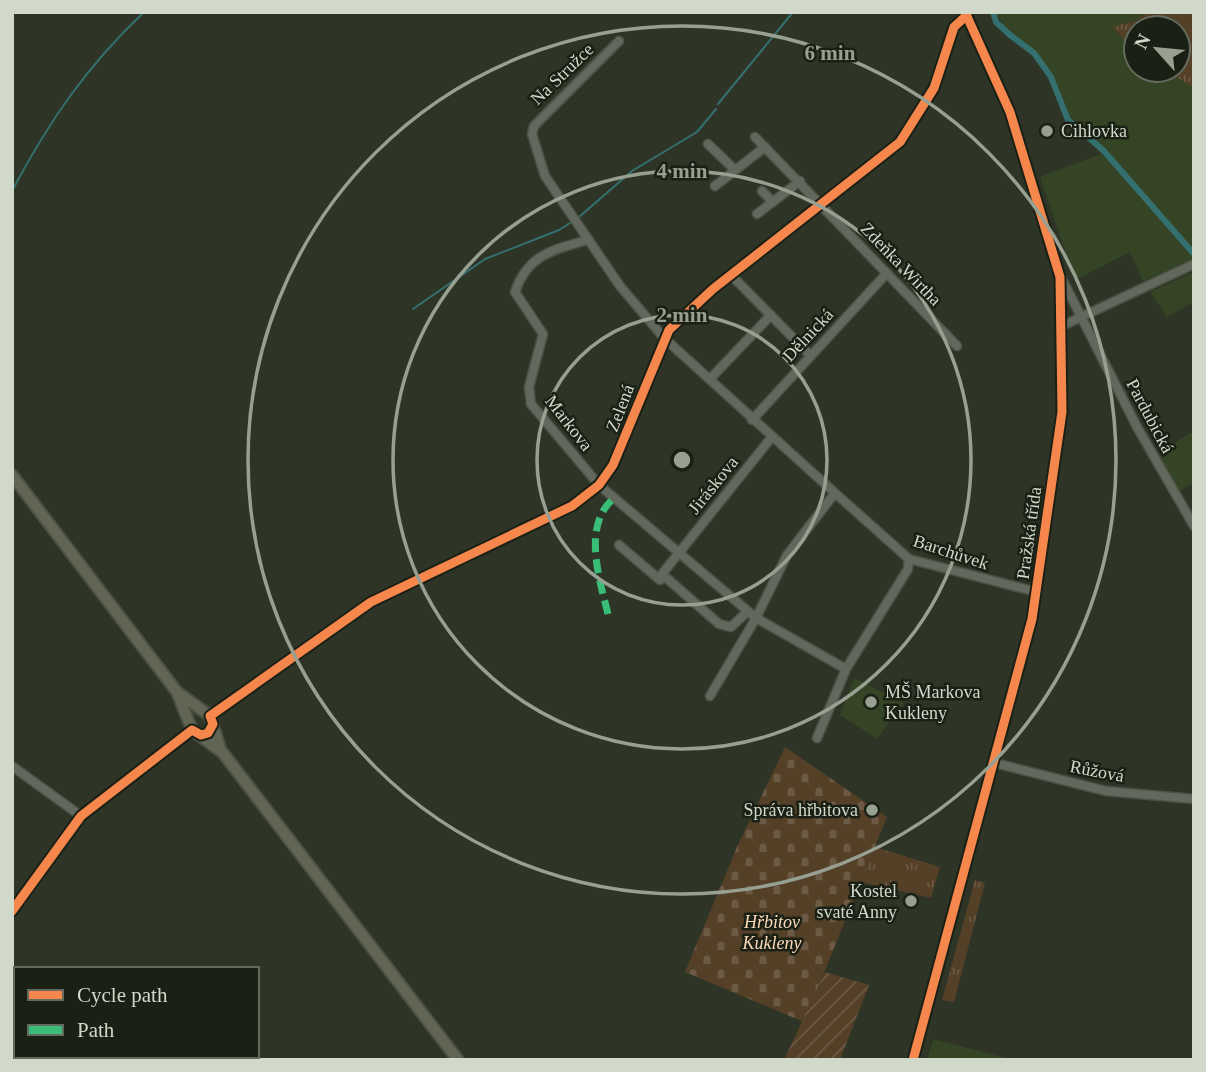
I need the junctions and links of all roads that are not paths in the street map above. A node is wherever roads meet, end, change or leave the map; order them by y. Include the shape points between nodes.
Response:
1 (966, 14) edge
2 (619, 41) dead end
3 (755, 137) dead end
4 (708, 144) dead end
5 (765, 147) junction
6 (735, 170) junction
7 (800, 181) junction
8 (715, 186) dead end
9 (762, 191) dead end
10 (773, 202) junction
11 (822, 205) junction
12 (757, 214) dead end
13 (587, 240) junction
14 (1194, 264) edge
15 (887, 273) junction
16 (732, 275) junction
17 (1060, 277) junction
18 (771, 315) junction
19 (1081, 318) junction
20 (1062, 326) junction
21 (664, 338) junction
22 (957, 346) dead end
23 (811, 356) junction
24 (710, 379) junction
25 (752, 419) junction
26 (771, 438) junction
27 (12, 475) edge
28 (599, 485) junction
29 (833, 491) junction
30 (1194, 526) edge
31 (620, 545) dead end
32 (678, 553) junction
33 (909, 559) junction
34 (664, 576) junction
35 (1037, 592) junction
36 (747, 612) junction
37 (756, 618) junction
38 (846, 669) junction
39 (177, 692) junction
40 (710, 696) dead end
41 (209, 717) junction
42 (194, 730) junction
43 (817, 738) dead end
44 (223, 753) junction
45 (995, 763) junction
46 (12, 766) edge
47 (1194, 799) edge
48 (81, 816) junction
49 (12, 911) edge
50 (458, 1060) edge
51 (913, 1060) edge

1 - 11 street, Zelená via 952,31 933,88 900,142
1 - 17 street, Pražská třída via 1010,112
2 - 13 street, Na Stružce via 548,109 532,134 545,176
3 - 5 street, Zdeňka Wirtha
4 - 6 street
5 - 6 street
5 - 7 street, Zdeňka Wirtha
6 - 8 street
7 - 10 street
7 - 11 street, Zdeňka Wirtha
9 - 10 street
10 - 12 street
11 - 15 street, Zdeňka Wirtha
11 - 16 street, Zelená
13 - 21 street
13 - 28 street, Markova via 545,252 521,275 515,292 543,334 529,387 531,404
14 - 19 street
15 - 22 street, Zdeňka Wirtha
15 - 23 street, Dělnická
16 - 18 street
16 - 21 street, Zelená
17 - 19 street, Pardubická
17 - 20 street, Pražská třída
18 - 23 street
18 - 24 street
19 - 20 street
19 - 30 street, Pardubická
20 - 35 street, Pražská třída via 1062,412
21 - 24 street
21 - 28 street, Zelená via 621,448
23 - 25 street, Dělnická
24 - 25 street
25 - 26 street
26 - 29 street
26 - 32 street, Jiráskova
27 - 39 main road
28 - 32 street, Markova
28 - 41 street, Zelená via 572,506 371,602
29 - 33 street, Barchůvek
29 - 37 street via 787,555
31 - 34 street via 660,580
32 - 34 street
32 - 36 street, Markova
33 - 35 street, Barchůvek
33 - 38 street via 908,569
34 - 36 street via 719,624 731,627
35 - 45 street, Pražská třída
36 - 37 street, Markova
37 - 38 street, Markova
37 - 40 street
38 - 43 street
39 - 41 main road
39 - 42 main road
41 - 42 main road via 211,730
41 - 42 main road via 194,714
41 - 44 main road
42 - 44 main road
42 - 48 street
44 - 50 main road
45 - 47 street, Růžová via 1106,791
45 - 51 street, Pražská třída
46 - 48 street
48 - 49 street

